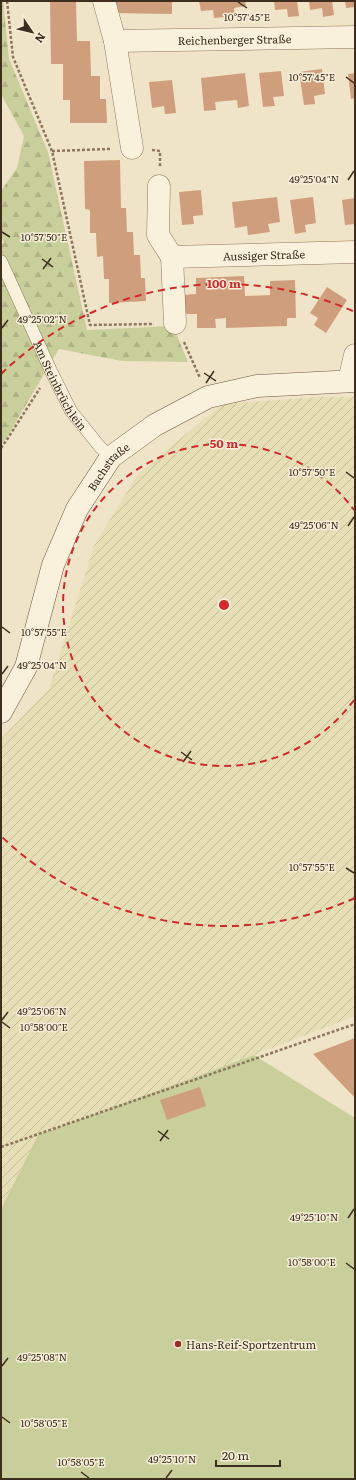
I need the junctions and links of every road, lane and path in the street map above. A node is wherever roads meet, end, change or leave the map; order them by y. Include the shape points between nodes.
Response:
1 (7, 1) edge
2 (104, 1) edge
3 (355, 37) edge
4 (114, 41) junction
5 (132, 148) dead end
6 (159, 186) dead end
7 (355, 252) edge
8 (172, 256) junction
9 (1, 261) edge
10 (176, 323) junction
11 (355, 355) edge
12 (51, 371) junction
13 (352, 381) edge
14 (208, 397) junction
15 (1, 448) edge
16 (111, 457) junction
17 (1, 712) edge
18 (355, 1024) edge
19 (1, 1148) edge

1 - 10 path via 13,57 52,151 90,325
2 - 4 street
3 - 4 street, Reichenberger Straße
4 - 5 street
6 - 8 street via 158,235
7 - 8 street, Aussiger Straße
8 - 10 street
9 - 12 lane, Am Steinbrüchlein
10 - 14 path
11 - 13 street
12 - 15 path
12 - 16 lane, Am Steinbrüchlein via 70,411
13 - 14 street, Bachstraße via 257,386
14 - 16 street, Bachstraße via 155,425
16 - 17 street, Bachstraße via 77,509 53,566 26,667
18 - 19 path

